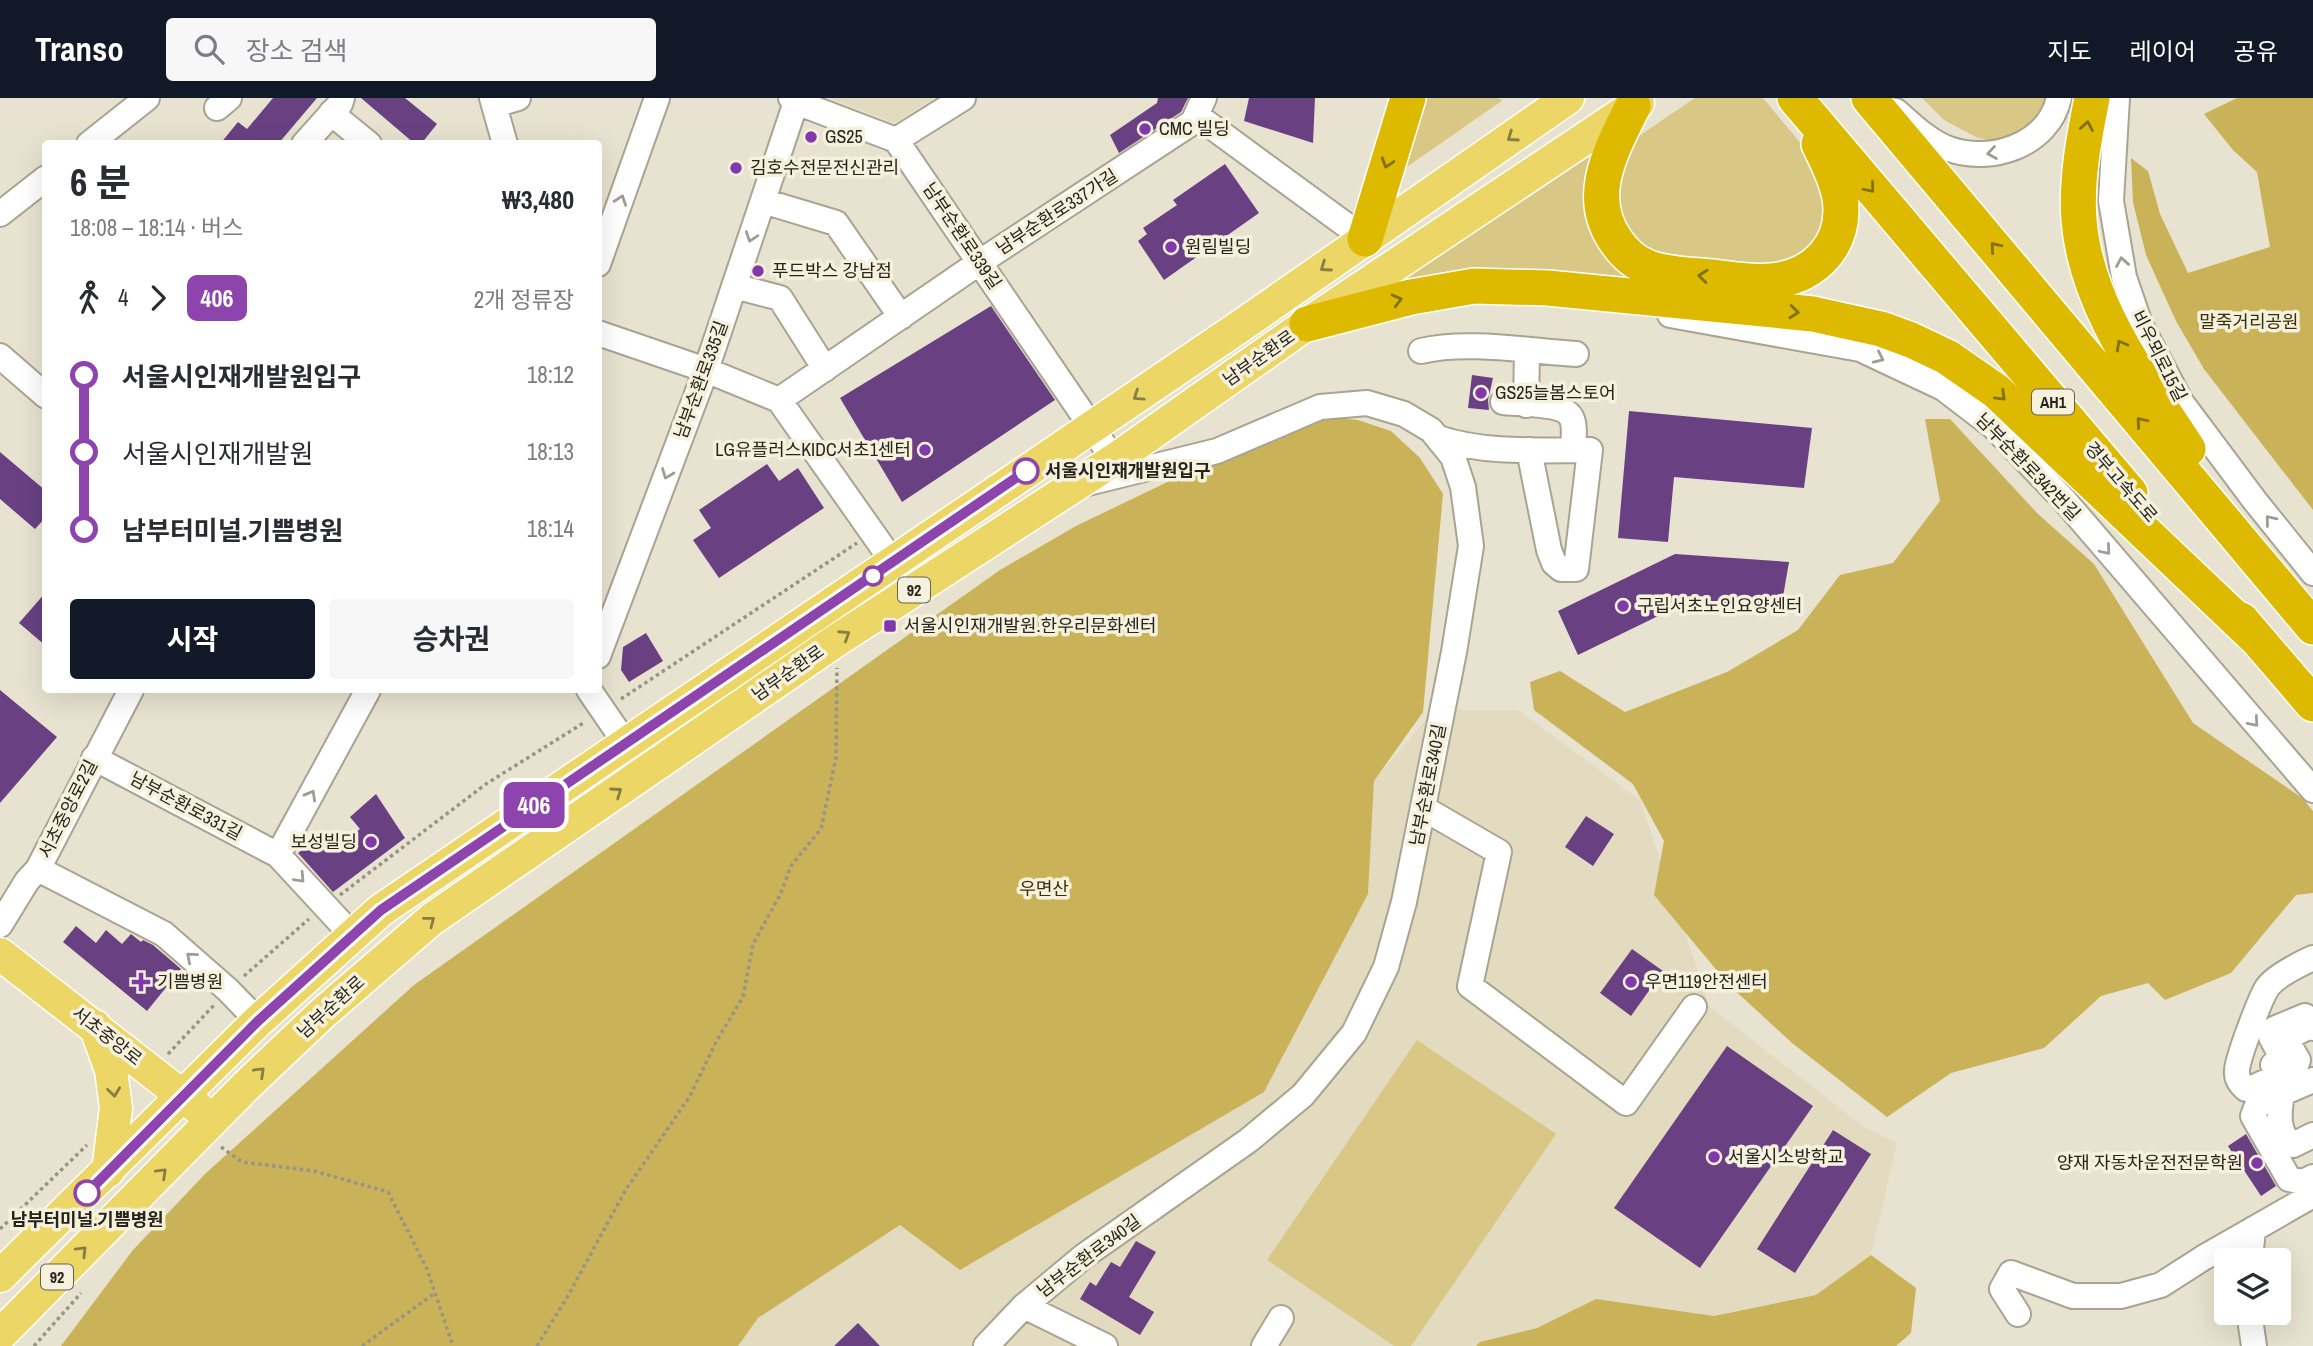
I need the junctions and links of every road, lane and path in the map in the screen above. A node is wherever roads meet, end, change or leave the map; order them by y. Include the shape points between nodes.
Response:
1 (147, 98) edge
2 (657, 98) edge
3 (963, 98) edge
4 (1408, 98) edge
5 (1568, 98) edge
6 (1869, 98) edge
7 (1879, 98) edge
8 (2059, 98) edge
9 (2092, 98) edge
10 (2118, 98) edge
11 (501, 100) edge
12 (794, 100) edge
13 (1639, 102) edge
14 (1799, 103) edge
15 (337, 106) edge
16 (1200, 106) edge
17 (94, 140) edge
18 (307, 140) edge
19 (366, 140) edge
20 (505, 140) edge
21 (896, 140) junction
22 (41, 189) edge
23 (763, 201) junction
24 (0, 214) edge
25 (1365, 239) junction
26 (602, 253) edge
27 (980, 262) junction
28 (734, 286) junction
29 (1474, 286) junction
30 (901, 317) junction
31 (1307, 324) junction
32 (602, 334) edge
33 (1421, 351) dead end
34 (1527, 351) junction
35 (1576, 354) dead end
36 (0, 356) edge
37 (825, 369) junction
38 (706, 370) junction
39 (42, 393) edge
40 (779, 400) junction
41 (1093, 426) junction
42 (1438, 438) junction
43 (1529, 450) junction
44 (1573, 450) junction
45 (1114, 460) junction
46 (1073, 487) junction
47 (893, 562) junction
48 (2313, 573) edge
49 (2304, 616) edge
50 (2256, 638) junction
51 (602, 645) edge
52 (837, 663) dead end
53 (129, 693) edge
54 (366, 693) edge
55 (591, 693) edge
56 (2313, 704) edge
57 (626, 744) junction
58 (94, 758) junction
59 (2313, 790) edge
60 (1423, 808) junction
61 (278, 855) junction
62 (38, 869) junction
63 (0, 925) edge
64 (352, 935) junction
65 (0, 954) edge
66 (2313, 958) edge
67 (1694, 1007) dead end
68 (2313, 1018) edge
69 (258, 1021) junction
70 (95, 1026) junction
71 (2313, 1028) edge
72 (2238, 1078) junction
73 (2298, 1086) edge
74 (183, 1094) junction
75 (2313, 1121) edge
76 (217, 1134) junction
77 (2313, 1135) edge
78 (2313, 1177) edge
79 (97, 1182) junction
80 (2313, 1195) edge
81 (113, 1220) junction
82 (2253, 1229) junction
83 (2251, 1248) edge
84 (0, 1276) edge
85 (81, 1293) dead end
86 (435, 1293) junction
87 (1024, 1306) junction
88 (2018, 1314) dead end
89 (1280, 1318) dead end
90 (2251, 1325) edge
91 (0, 1335) edge
92 (1100, 1345) edge
93 (33, 1346) edge
94 (362, 1346) edge
95 (453, 1346) edge
96 (537, 1346) edge
97 (986, 1346) edge
98 (1264, 1346) edge
99 (2253, 1346) edge

1 - 17 street
26 -> 2 street
3 - 21 street
4 -> 25 highway
5 -> 25 main road, 남부순환로 / 92
49 -> 6 highway
8 -> 7 street via 2052,118 2030,139 2003,151 1976,155 1941,146
49 -> 9 highway via 2189,451 2120,343 2098,294 2079,219 2079,181
48 -> 10 street, 비우뫼로15길 via 2181,402 2140,324 2124,277 2111,201
11 - 20 street
12 - 21 street
12 - 23 street, 남부순환로335길
14 -> 13 highway via 1837,185 1840,227 1828,254 1812,268 1761,281 1649,268 1617,243 1605,217 1601,189 1608,158
13 - 31 main road, 남부순환로 / 92
14 -> 50 highway, 경부고속도로 / AH1
15 - 18 street
15 - 19 street
16 - 25 street
16 - 27 street, 남부순환로337가길 via 1193,122
21 - 27 street, 남부순환로339길
22 - 24 street
23 -> 28 street, 남부순환로335길
23 - 30 street via 836,223
25 -> 41 main road, 남부순환로 / 92
27 - 30 street, 남부순환로337가길
27 - 41 street, 남부순환로339길
28 - 37 street via 780,298
28 - 38 street, 남부순환로335길
31 -> 29 highway
29 -> 50 highway via 1548,288 1813,314 1911,340 1955,362 1996,391
29 -> 59 street, 남부순환로342번길 via 1860,349 1943,388 1994,427 2064,500
30 - 37 street, 남부순환로337가길
31 - 45 main road, 남부순환로 / 92
32 - 38 street
33 - 34 street via 1461,346
34 - 35 street
34 - 44 street via 1514,404 1560,408 1569,414
36 - 39 street
37 - 40 street, 남부순환로337가길
38 - 40 street
38 -> 51 street, 남부순환로335길
40 - 47 street
41 - 45 street, 남부순환로339길
41 - 47 main road, 남부순환로 / 92
42 - 43 street
42 - 46 street, 남부순환로340길 via 1404,414 1367,403 1320,407 1217,452
42 - 60 street, 남부순환로340길 via 1452,457 1463,487 1471,546
43 - 44 street
43 - 44 street via 1549,550 1554,563 1569,570 1576,569 1590,450
45 - 46 main road, 남부순환로 / 92
76 -> 46 main road, 남부순환로 / 92 via 323,1013 432,919 834,642
47 - 57 main road, 남부순환로 / 92
50 - 56 highway, 경부고속도로 / AH1
52 - 96 path via 836,757 821,830 791,866 753,944 743,997 690,1096 625,1191
53 - 58 street, 서초중앙로2길
61 -> 54 street
55 - 57 street
57 - 64 main road, 남부순환로 / 92 via 409,890
58 - 61 street, 남부순환로331길
58 - 62 street, 서초중앙로2길
60 - 67 street via 1499,852 1470,986 1626,1103
60 - 87 street, 남부순환로340길 via 1386,967 1354,1033 1303,1095 1249,1140 1084,1256
61 -> 64 street, 남부순환로331길
62 - 63 street, 서초중앙로2길
69 -> 62 street via 164,934
64 - 69 main road, 남부순환로 / 92
65 - 70 main road, 서초중앙로
66 - 72 street via 2268,986 2240,1055
68 - 72 street via 2305,1016 2274,1029 2272,1037 2281,1056 2278,1063 2244,1080
69 - 74 main road, 남부순환로 / 92
70 - 74 main road, 서초중앙로
70 -> 79 main road via 111,1070 116,1108
71 - 72 street via 2291,1035 2288,1043 2298,1060 2295,1068 2250,1089
73 - 75 street via 2291,1112 2306,1124
73 - 77 street via 2280,1109 2281,1131 2294,1145
73 - 78 street via 2262,1102 2253,1116 2289,1179 2303,1182
74 - 76 main road, 서초중앙로
74 - 79 main road, 남부순환로 / 92
81 -> 76 main road, 남부순환로 / 92
76 - 86 path via 242,1162 314,1171 388,1192
79 - 81 main road
79 - 84 main road, 남부순환로 / 92
80 - 82 street
91 -> 81 main road, 남부순환로 / 92
82 - 83 street
82 - 88 street via 2161,1285 2121,1296 2073,1296 2011,1273 2002,1289
85 - 93 path
86 - 94 path
86 - 95 path
87 - 92 street
87 - 97 street, 남부순환로340길
89 - 98 street
90 - 99 street

